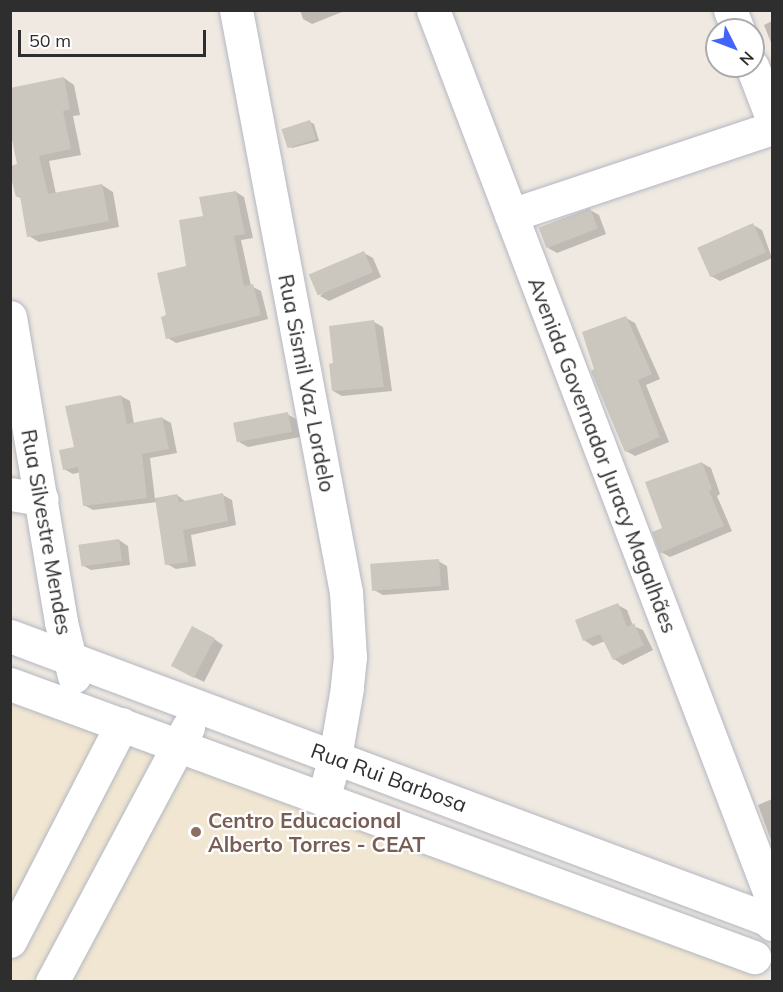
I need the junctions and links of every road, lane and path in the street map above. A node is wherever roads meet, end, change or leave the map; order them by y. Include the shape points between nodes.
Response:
1 (236, 10) edge
2 (433, 10) edge
3 (757, 78) edge
4 (772, 118) edge
5 (772, 128) edge
6 (511, 215) junction
7 (10, 317) edge
8 (26, 496) edge
9 (10, 636) edge
10 (69, 658) junction
11 (10, 684) edge
12 (197, 706) junction
13 (84, 711) junction
14 (122, 724) junction
15 (179, 746) junction
16 (335, 757) junction
17 (323, 799) junction
18 (771, 914) edge
19 (10, 941) edge
20 (759, 969) edge
21 (52, 981) edge

1 - 16 street, Rua Sismil Vaz Lordelo via 346,592 350,657
2 - 6 street, Avenida Governador Juracy Magalhães
3 - 4 street
5 - 6 street
6 - 18 street, Avenida Governador Juracy Magalhães
7 - 8 street, Rua Silvestre Mendes
8 - 10 street, Rua Silvestre Mendes
9 - 10 street, Rua Rui Barbosa
10 - 12 street, Rua Rui Barbosa
10 - 13 street, Rua Silvestre Mendes
11 - 13 street, Rua Rui Barbosa
12 - 15 street
12 - 16 street, Rua Rui Barbosa
13 - 14 street, Rua Rui Barbosa
14 - 15 street, Rua Rui Barbosa
14 - 19 street
15 - 17 street, Rua Rui Barbosa
15 - 21 street
16 - 17 street, Rua Sismil Vaz Lordelo
16 - 18 street, Rua Rui Barbosa
17 - 20 street, Rua Rui Barbosa
18 - 20 street

